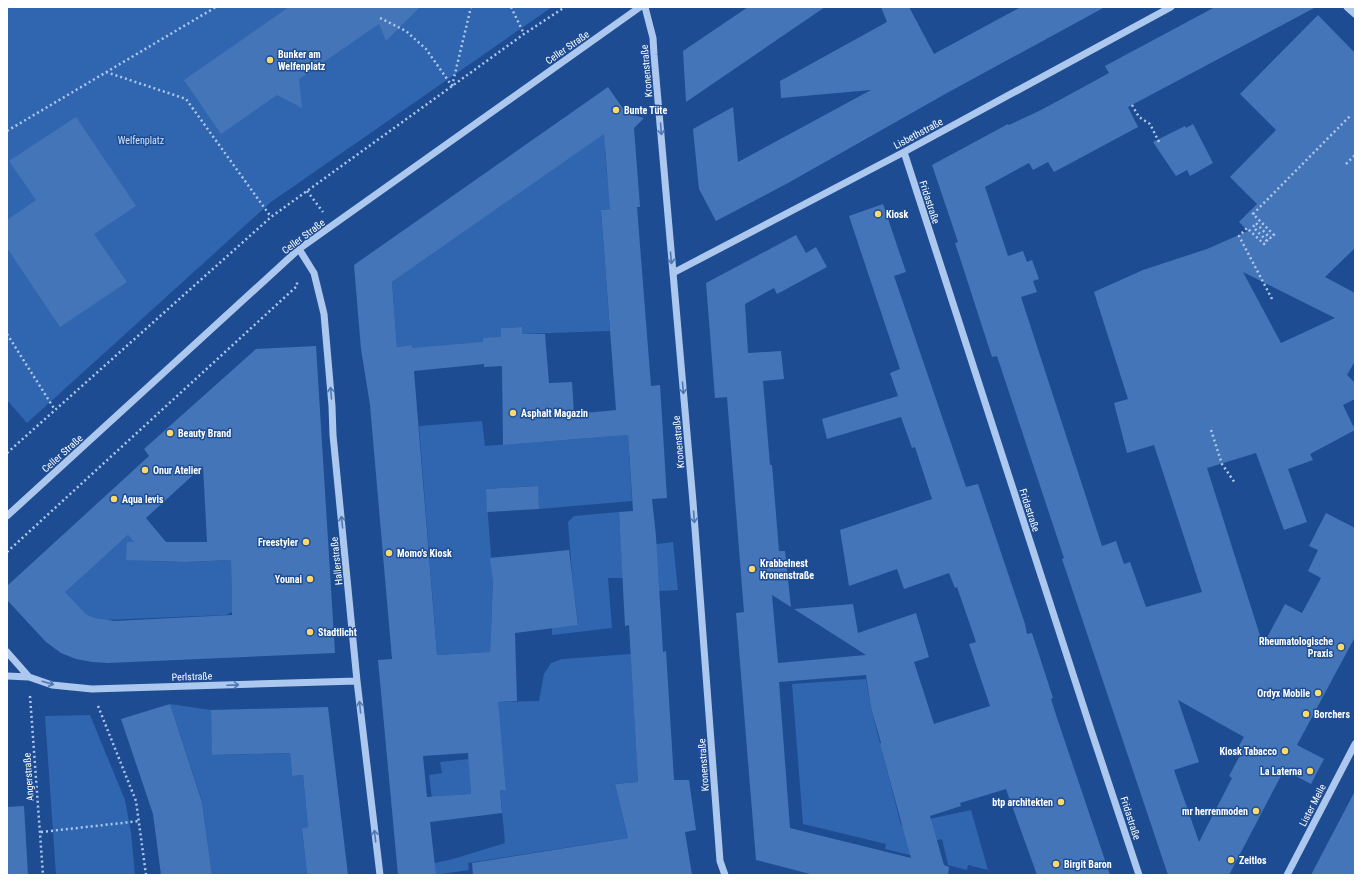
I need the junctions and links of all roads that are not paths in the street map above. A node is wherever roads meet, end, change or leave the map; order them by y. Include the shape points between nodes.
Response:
1 (640, 7) edge
2 (645, 7) edge
3 (1171, 7) edge
4 (1347, 7) edge
5 (1355, 14) edge
6 (904, 152) junction
7 (299, 250) junction
8 (673, 273) junction
9 (7, 516) edge
10 (7, 652) edge
11 (7, 676) edge
12 (29, 677) junction
13 (357, 681) junction
14 (1355, 744) edge
15 (380, 875) edge
16 (725, 875) edge
17 (1139, 875) edge
18 (1287, 875) edge

1 - 7 street, Celler Straße
2 -> 8 street, Kronenstraße via 653,44
3 - 6 street, Lisbethstraße
4 - 5 street
6 - 8 street, Lisbethstraße
6 - 17 street, Fridastraße
7 - 9 street, Celler Straße
13 -> 7 street, Hallerstraße via 324,314 314,273
8 -> 16 street, Kronenstraße via 720,861
10 - 12 street, Perlstraße
11 - 12 street, Perlstraße
12 -> 13 street, Perlstraße via 52,685 92,689
15 -> 13 street, Hallerstraße
14 - 18 street, Lister Meile

